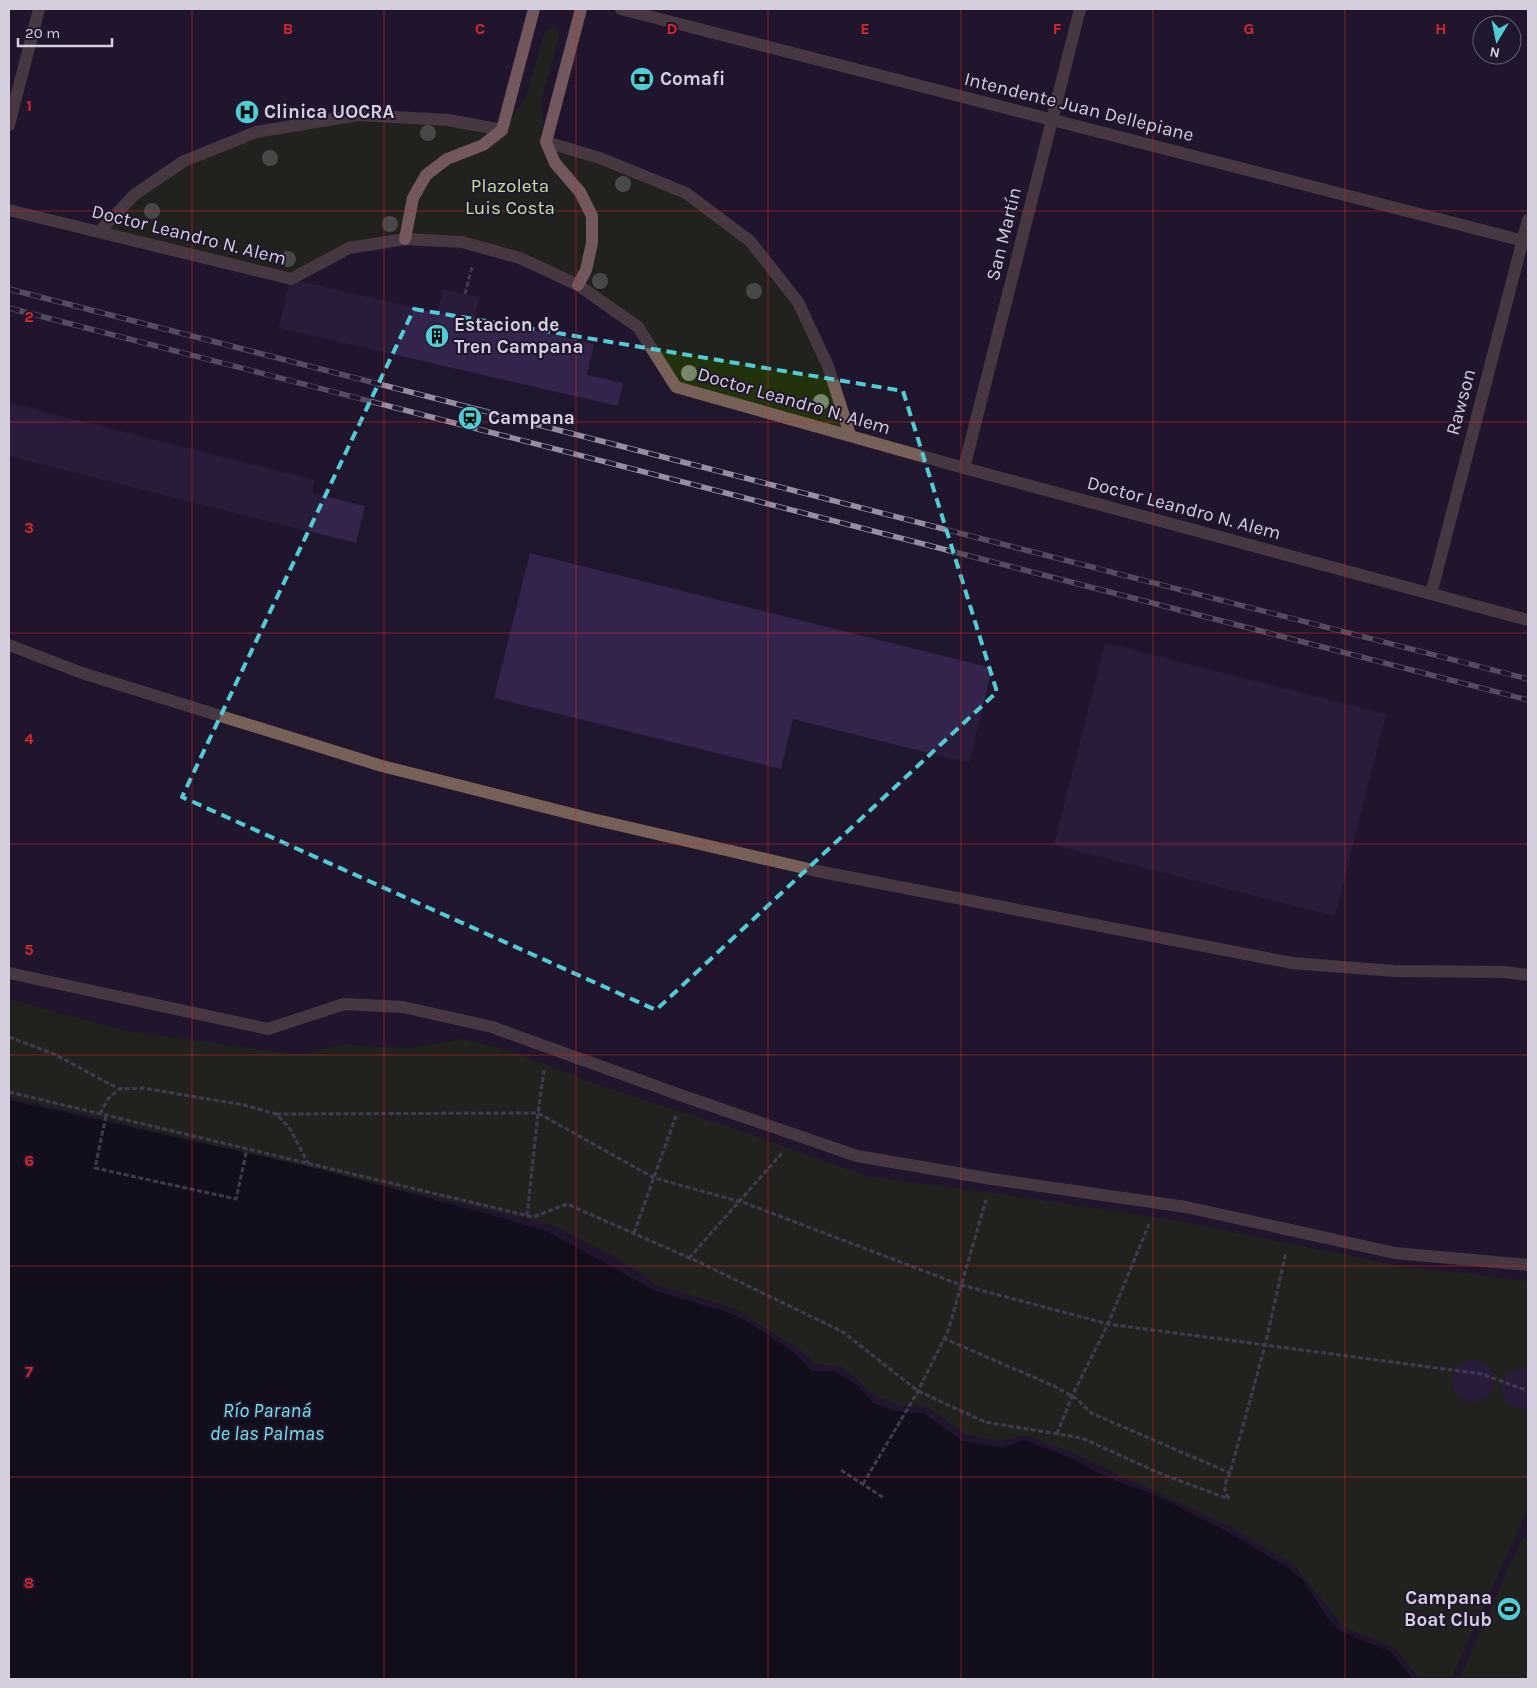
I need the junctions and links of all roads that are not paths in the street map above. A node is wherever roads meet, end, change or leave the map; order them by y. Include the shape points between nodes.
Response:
1 (39, 9) edge
2 (534, 9) edge
3 (581, 9) edge
4 (620, 9) edge
5 (1080, 9) edge
6 (1052, 120) junction
7 (9, 125) edge
8 (502, 130) junction
9 (546, 142) junction
10 (9, 210) edge
11 (1528, 220) edge
12 (98, 232) junction
13 (405, 239) junction
14 (1526, 242) edge
15 (578, 285) junction
16 (850, 435) junction
17 (964, 468) junction
18 (1431, 594) junction
19 (1528, 620) edge
20 (9, 645) edge
21 (9, 974) edge
22 (1528, 975) edge
23 (1528, 1265) edge

1 - 7 street
2 - 8 main road
3 - 9 main road
4 - 6 street, Intendente Juan Dellepiane
5 - 6 street, San Martín
6 - 14 street, Intendente Juan Dellepiane
6 - 17 street, San Martín
8 - 12 street via 448,120 358,115 256,132 184,161 134,195
8 - 13 main road via 484,145 447,160 426,175 413,198
9 - 15 main road via 555,163 580,192 592,216 592,243 586,270
9 - 16 street via 600,158 686,192 750,241 798,302 828,366
10 - 12 street, Doctor Leandro N. Alem
11 - 14 street, Rawson
12 - 13 street, Doctor Leandro N. Alem via 291,279 349,248
13 - 15 street, Doctor Leandro N. Alem via 462,242 520,258
14 - 18 street, Rawson
15 - 16 street, Doctor Leandro N. Alem via 638,326 676,387
16 - 17 street, Doctor Leandro N. Alem
17 - 18 street, Doctor Leandro N. Alem
18 - 19 street, Doctor Leandro N. Alem
20 - 22 street via 82,672 382,766 817,871 1292,963 1394,971
21 - 23 street via 268,1029 344,1004 403,1007 492,1027 857,1156 1186,1207 1395,1253

